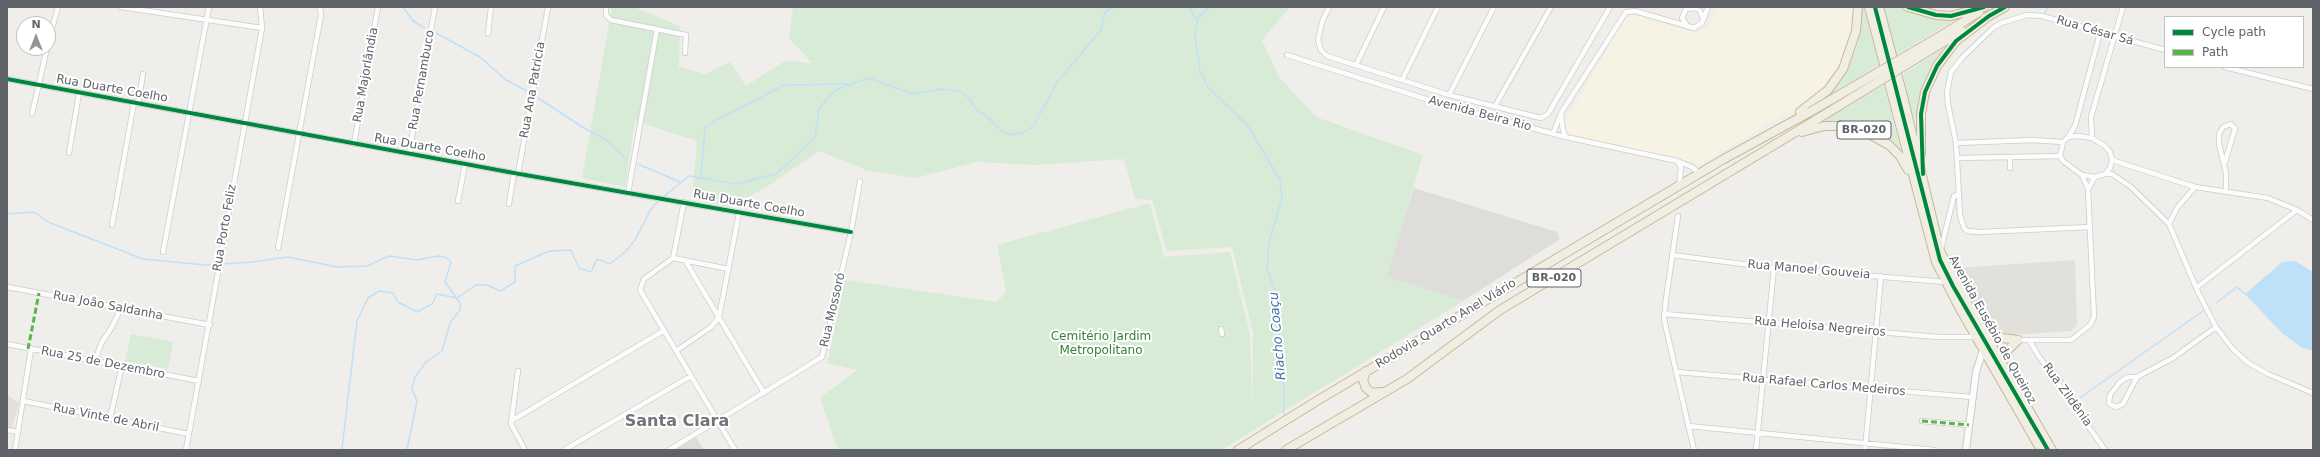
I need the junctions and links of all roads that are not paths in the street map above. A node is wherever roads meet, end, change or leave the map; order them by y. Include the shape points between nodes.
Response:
1 (121, 7) edge
2 (160, 7) edge
3 (209, 7) edge
4 (260, 7) edge
5 (320, 7) edge
6 (378, 7) edge
7 (435, 7) edge
8 (491, 7) edge
9 (548, 7) edge
10 (606, 7) edge
11 (1329, 7) edge
12 (1384, 7) edge
13 (1438, 7) edge
14 (1494, 7) edge
15 (1552, 7) edge
16 (1610, 7) edge
17 (1689, 7) edge
18 (1708, 7) edge
19 (1858, 7) edge
20 (1870, 7) edge
21 (1879, 7) edge
22 (1908, 7) edge
23 (1985, 7) edge
24 (2005, 7) edge
25 (2123, 7) edge
26 (1701, 8) edge
27 (159, 13) junction
28 (1989, 16) junction
29 (1682, 18) junction
30 (1703, 19) junction
31 (207, 20) junction
32 (1670, 21) junction
33 (1688, 27) junction
34 (262, 28) junction
35 (657, 29) junction
36 (2100, 33) junction
37 (488, 34) dead end
38 (2114, 36) junction
39 (1943, 38) junction
40 (2164, 50) edge
41 (685, 53) dead end
42 (1287, 55) dead end
43 (46, 56) edge
44 (1356, 65) junction
45 (2229, 68) edge
46 (143, 74) dead end
47 (7, 79) edge
48 (1402, 80) junction
49 (40, 86) junction
50 (2313, 89) edge
51 (79, 93) junction
52 (1449, 95) junction
53 (136, 104) junction
54 (1495, 106) junction
55 (188, 113) junction
56 (1561, 113) junction
57 (32, 114) dead end
58 (244, 123) junction
59 (300, 134) junction
60 (1553, 134) junction
61 (1566, 137) junction
62 (2068, 137) junction
63 (1786, 138) junction
64 (2092, 138) junction
65 (1760, 139) junction
66 (2063, 142) junction
67 (1956, 143) junction
68 (354, 144) junction
69 (69, 153) dead end
70 (409, 154) junction
71 (2060, 156) junction
72 (2010, 157) junction
73 (1957, 158) junction
74 (2112, 160) junction
75 (1677, 161) junction
76 (2224, 162) junction
77 (465, 164) junction
78 (2010, 168) dead end
79 (516, 174) junction
80 (1700, 174) junction
81 (2105, 174) junction
82 (2082, 175) junction
83 (2095, 177) junction
84 (860, 181) dead end
85 (1679, 187) junction
86 (1925, 187) junction
87 (2195, 187) junction
88 (1915, 188) junction
89 (2088, 189) junction
90 (2226, 192) junction
91 (628, 193) junction
92 (1959, 194) junction
93 (458, 201) dead end
94 (684, 202) junction
95 (509, 204) dead end
96 (2297, 210) junction
97 (739, 213) junction
98 (1678, 216) dead end
99 (2313, 220) edge
100 (2169, 224) junction
101 (112, 225) dead end
102 (2090, 226) junction
103 (850, 232) junction
104 (1577, 246) junction
105 (278, 248) dead end
106 (1940, 251) junction
107 (163, 252) dead end
108 (1672, 255) junction
109 (672, 258) junction
110 (1587, 258) junction
111 (686, 262) junction
112 (1774, 268) junction
113 (729, 269) junction
114 (1881, 276) junction
115 (1945, 282) junction
116 (7, 287) edge
117 (2196, 288) junction
118 (120, 308) junction
119 (1664, 314) junction
120 (719, 317) junction
121 (1769, 323) junction
122 (210, 325) junction
123 (2216, 327) junction
124 (663, 331) junction
125 (1876, 332) junction
126 (1987, 336) junction
127 (1976, 337) junction
128 (2018, 340) junction
129 (2029, 340) junction
130 (7, 344) edge
131 (31, 349) junction
132 (1983, 350) junction
133 (676, 351) junction
134 (95, 360) junction
135 (2001, 362) junction
136 (122, 366) junction
137 (518, 371) dead end
138 (1366, 371) junction
139 (1677, 372) junction
140 (691, 376) junction
141 (2137, 377) junction
142 (1763, 380) junction
143 (199, 381) junction
144 (1870, 388) junction
145 (1383, 392) junction
146 (764, 393) junction
147 (2313, 393) edge
148 (1971, 397) junction
149 (23, 401) junction
150 (110, 418) junction
151 (1922, 420) dead end
152 (511, 421) junction
153 (718, 421) junction
154 (1969, 424) junction
155 (1688, 426) junction
156 (7, 430) edge
157 (18, 432) junction
158 (1758, 433) junction
159 (189, 434) junction
160 (1865, 444) junction
161 (1239, 449) edge
162 (15, 450) edge
163 (186, 450) edge
164 (524, 450) edge
165 (564, 450) edge
166 (669, 450) edge
167 (735, 450) edge
168 (1249, 450) edge
169 (1286, 450) edge
170 (1694, 450) edge
171 (1756, 450) edge
172 (1865, 450) edge
173 (1934, 450) edge
174 (1966, 450) edge
175 (2042, 450) edge
176 (2052, 450) edge
177 (2105, 450) edge

1 - 27 street
2 - 27 street
3 - 31 street
4 - 34 street, Rua Porto Feliz
5 - 59 street via 321,15
6 - 68 street, Rua Majorlândia
7 - 70 street, Rua Pernambuco
8 - 37 street
9 - 79 street, Rua Ana Patricia
10 - 35 street via 606,15 611,20
11 - 44 street via 1318,40 1321,50 1327,56
12 - 44 street
13 - 48 street
14 - 52 street
15 - 54 street
16 - 54 street via 1544,118
17 - 26 street
17 - 29 street
18 - 30 street
19 - 65 highway via 1856,31 1848,58 1832,84 1814,103
20 - 88 highway, Avenida Eusébio de Queiroz
21 - 86 highway, Avenida Eusébio de Queiroz
22 - 23 highway via 1936,15 1951,16
23 - 39 highway, BR-020
24 - 28 highway
25 - 38 street
26 - 30 street
27 - 31 street
28 - 39 highway, BR-020
28 - 86 highway via 1947,51 1925,92 1920,125
29 - 32 street
29 - 33 street
30 - 33 street via 1697,27
31 - 34 street
31 - 55 street
32 - 33 street
32 - 56 street via 1635,11 1626,12
34 - 58 street, Rua Porto Feliz
35 - 41 street via 686,35
35 - 91 street
36 - 38 street, Rua César Sá
36 - 62 street via 2075,126
36 - 67 street, Rua César Sá via 2042,16 2018,17 2001,23 1987,33 1951,72 1947,92
38 - 40 street, Rua César Sá
38 - 64 street via 2091,117
39 - 63 highway, BR-020, bridge
39 - 65 highway, BR-020, bridge
42 - 60 street, Avenida Beira Rio via 1448,106
43 - 49 street
44 - 48 street
45 - 50 street
46 - 53 street
47 - 49 street, Rua Duarte Coelho
48 - 52 street
49 - 51 street, Rua Duarte Coelho
49 - 57 street
51 - 53 street, Rua Duarte Coelho
51 - 69 street
52 - 54 street
53 - 55 street, Rua Duarte Coelho
53 - 101 street
55 - 58 street, Rua Duarte Coelho
55 - 107 street
56 - 60 street
56 - 61 street via 1562,130
58 - 59 street, Rua Duarte Coelho
58 - 122 street, Rua Porto Feliz
59 - 68 street, Rua Duarte Coelho
59 - 105 street
60 - 61 street, Avenida Beira Rio
61 - 75 street, Avenida Beira Rio
62 - 64 street
62 - 66 street
63 - 88 highway, BR-020 via 1830,125 1847,126 1868,132 1894,150 1905,163
63 - 110 highway, Rodovia Quarto Anel Viário / BR-020
64 - 74 street via 2105,146
65 - 80 highway, Rodovia Quarto Anel Viário / BR-020
66 - 67 street via 2032,140
66 - 71 street
67 - 73 street, Rua César Sá
68 - 70 street, Rua Duarte Coelho
70 - 77 street, Rua Duarte Coelho
71 - 72 street
71 - 82 street via 2068,166
72 - 73 street
72 - 78 street
73 - 92 street, Rua César Sá
74 - 81 street
74 - 87 street
75 - 80 street, Avenida Beira Rio via 1692,167
75 - 85 street via 1681,167
76 - 76 street via 2235,129 2232,124 2223,127 2219,134
76 - 90 street
77 - 79 street, Rua Duarte Coelho
77 - 93 street
79 - 91 street, Rua Duarte Coelho
79 - 95 street, Rua Ana Patricia
80 - 85 highway, Rodovia Quarto Anel Viário / BR-020
81 - 83 street
81 - 100 street via 2112,174 2131,188
82 - 83 street
82 - 89 street
83 - 89 street
84 - 103 street, Rua Mossoró
85 - 104 highway, Rodovia Quarto Anel Viário / BR-020
86 - 106 highway, Avenida Eusébio de Queiroz
87 - 90 street
87 - 100 street via 2177,208
88 - 115 highway, Avenida Eusébio de Queiroz via 1931,249
89 - 102 street
90 - 96 street via 2268,198
91 - 94 street, Rua Duarte Coelho
92 - 102 street, Rua César Sá via 1961,225 1967,231
92 - 106 street via 1954,196
94 - 97 street, Rua Duarte Coelho
94 - 109 street
96 - 99 street
96 - 117 street
97 - 103 street, Rua Duarte Coelho
97 - 113 street
98 - 108 street
100 - 117 street
102 - 129 street via 2094,303 2094,317 2090,325 2071,340
103 - 146 street, Rua Mossoró via 822,357
104 - 110 highway
104 - 138 highway, Rodovia Quarto Anel Viário / BR-020
106 - 126 highway, Avenida Eusébio de Queiroz
108 - 112 street, Rua Manoel Gouveia
108 - 119 street
109 - 111 street
109 - 124 street via 644,279 640,290
110 - 145 highway, Rodovia Quarto Anel Viário / BR-020 via 1500,310 1413,375
111 - 113 street
111 - 120 street
112 - 114 street, Rua Manoel Gouveia
112 - 121 street
113 - 120 street
114 - 115 street, Rua Manoel Gouveia
114 - 125 street
115 - 127 highway, Avenida Eusébio de Queiroz
116 - 118 street, Rua João Saldanha
117 - 123 street
118 - 122 street, Rua João Saldanha
118 - 134 street
119 - 121 street, Rua Heloisa Negreiros
119 - 139 street
120 - 133 street via 711,327
120 - 146 street
121 - 125 street, Rua Heloisa Negreiros
121 - 142 street
122 - 143 street, Rua Porto Feliz
123 - 141 street via 2173,358
123 - 147 street via 2247,362
124 - 133 street
124 - 152 street
125 - 127 street, Rua Heloisa Negreiros
125 - 144 street
126 - 128 highway
126 - 135 highway, Avenida Eusébio de Queiroz
127 - 132 highway, Avenida Eusébio de Queiroz
128 - 129 street
128 - 135 highway
129 - 177 street, Rua Zildênia
130 - 131 street, Rua 25 de Dezembro
131 - 134 street, Rua 25 de Dezembro
131 - 149 street
132 - 148 street
132 - 175 highway, Avenida Eusébio de Queiroz
133 - 140 street
134 - 136 street, Rua 25 de Dezembro
135 - 176 highway, Avenida Eusébio de Queiroz
136 - 143 street, Rua 25 de Dezembro
136 - 150 street
137 - 152 street
138 - 145 highway via 1363,380 1366,388 1372,393
138 - 161 highway, Rodovia Quarto Anel Viário / BR-020
139 - 142 street, Rua Rafael Carlos Medeiros
139 - 155 street
140 - 153 street
140 - 165 street
141 - 141 street via 2123,379 2110,395 2109,403 2117,407 2123,404
142 - 144 street, Rua Rafael Carlos Medeiros
142 - 158 street
143 - 159 street, Rua Porto Feliz
144 - 148 street, Rua Rafael Carlos Medeiros
144 - 160 street
145 - 169 highway, Rodovia Quarto Anel Viário / BR-020
146 - 153 street, Rua Mossoró
148 - 154 street
149 - 150 street, Rua Vinte de Abril
149 - 157 street
150 - 159 street, Rua Vinte de Abril
151 - 154 street
152 - 164 street
153 - 166 street, Rua Mossoró
153 - 167 street
154 - 174 street
155 - 158 street
155 - 170 street
156 - 157 street
157 - 162 street
158 - 160 street
158 - 171 street
159 - 163 street, Rua Porto Feliz
160 - 172 street
160 - 173 street
161 - 168 highway

